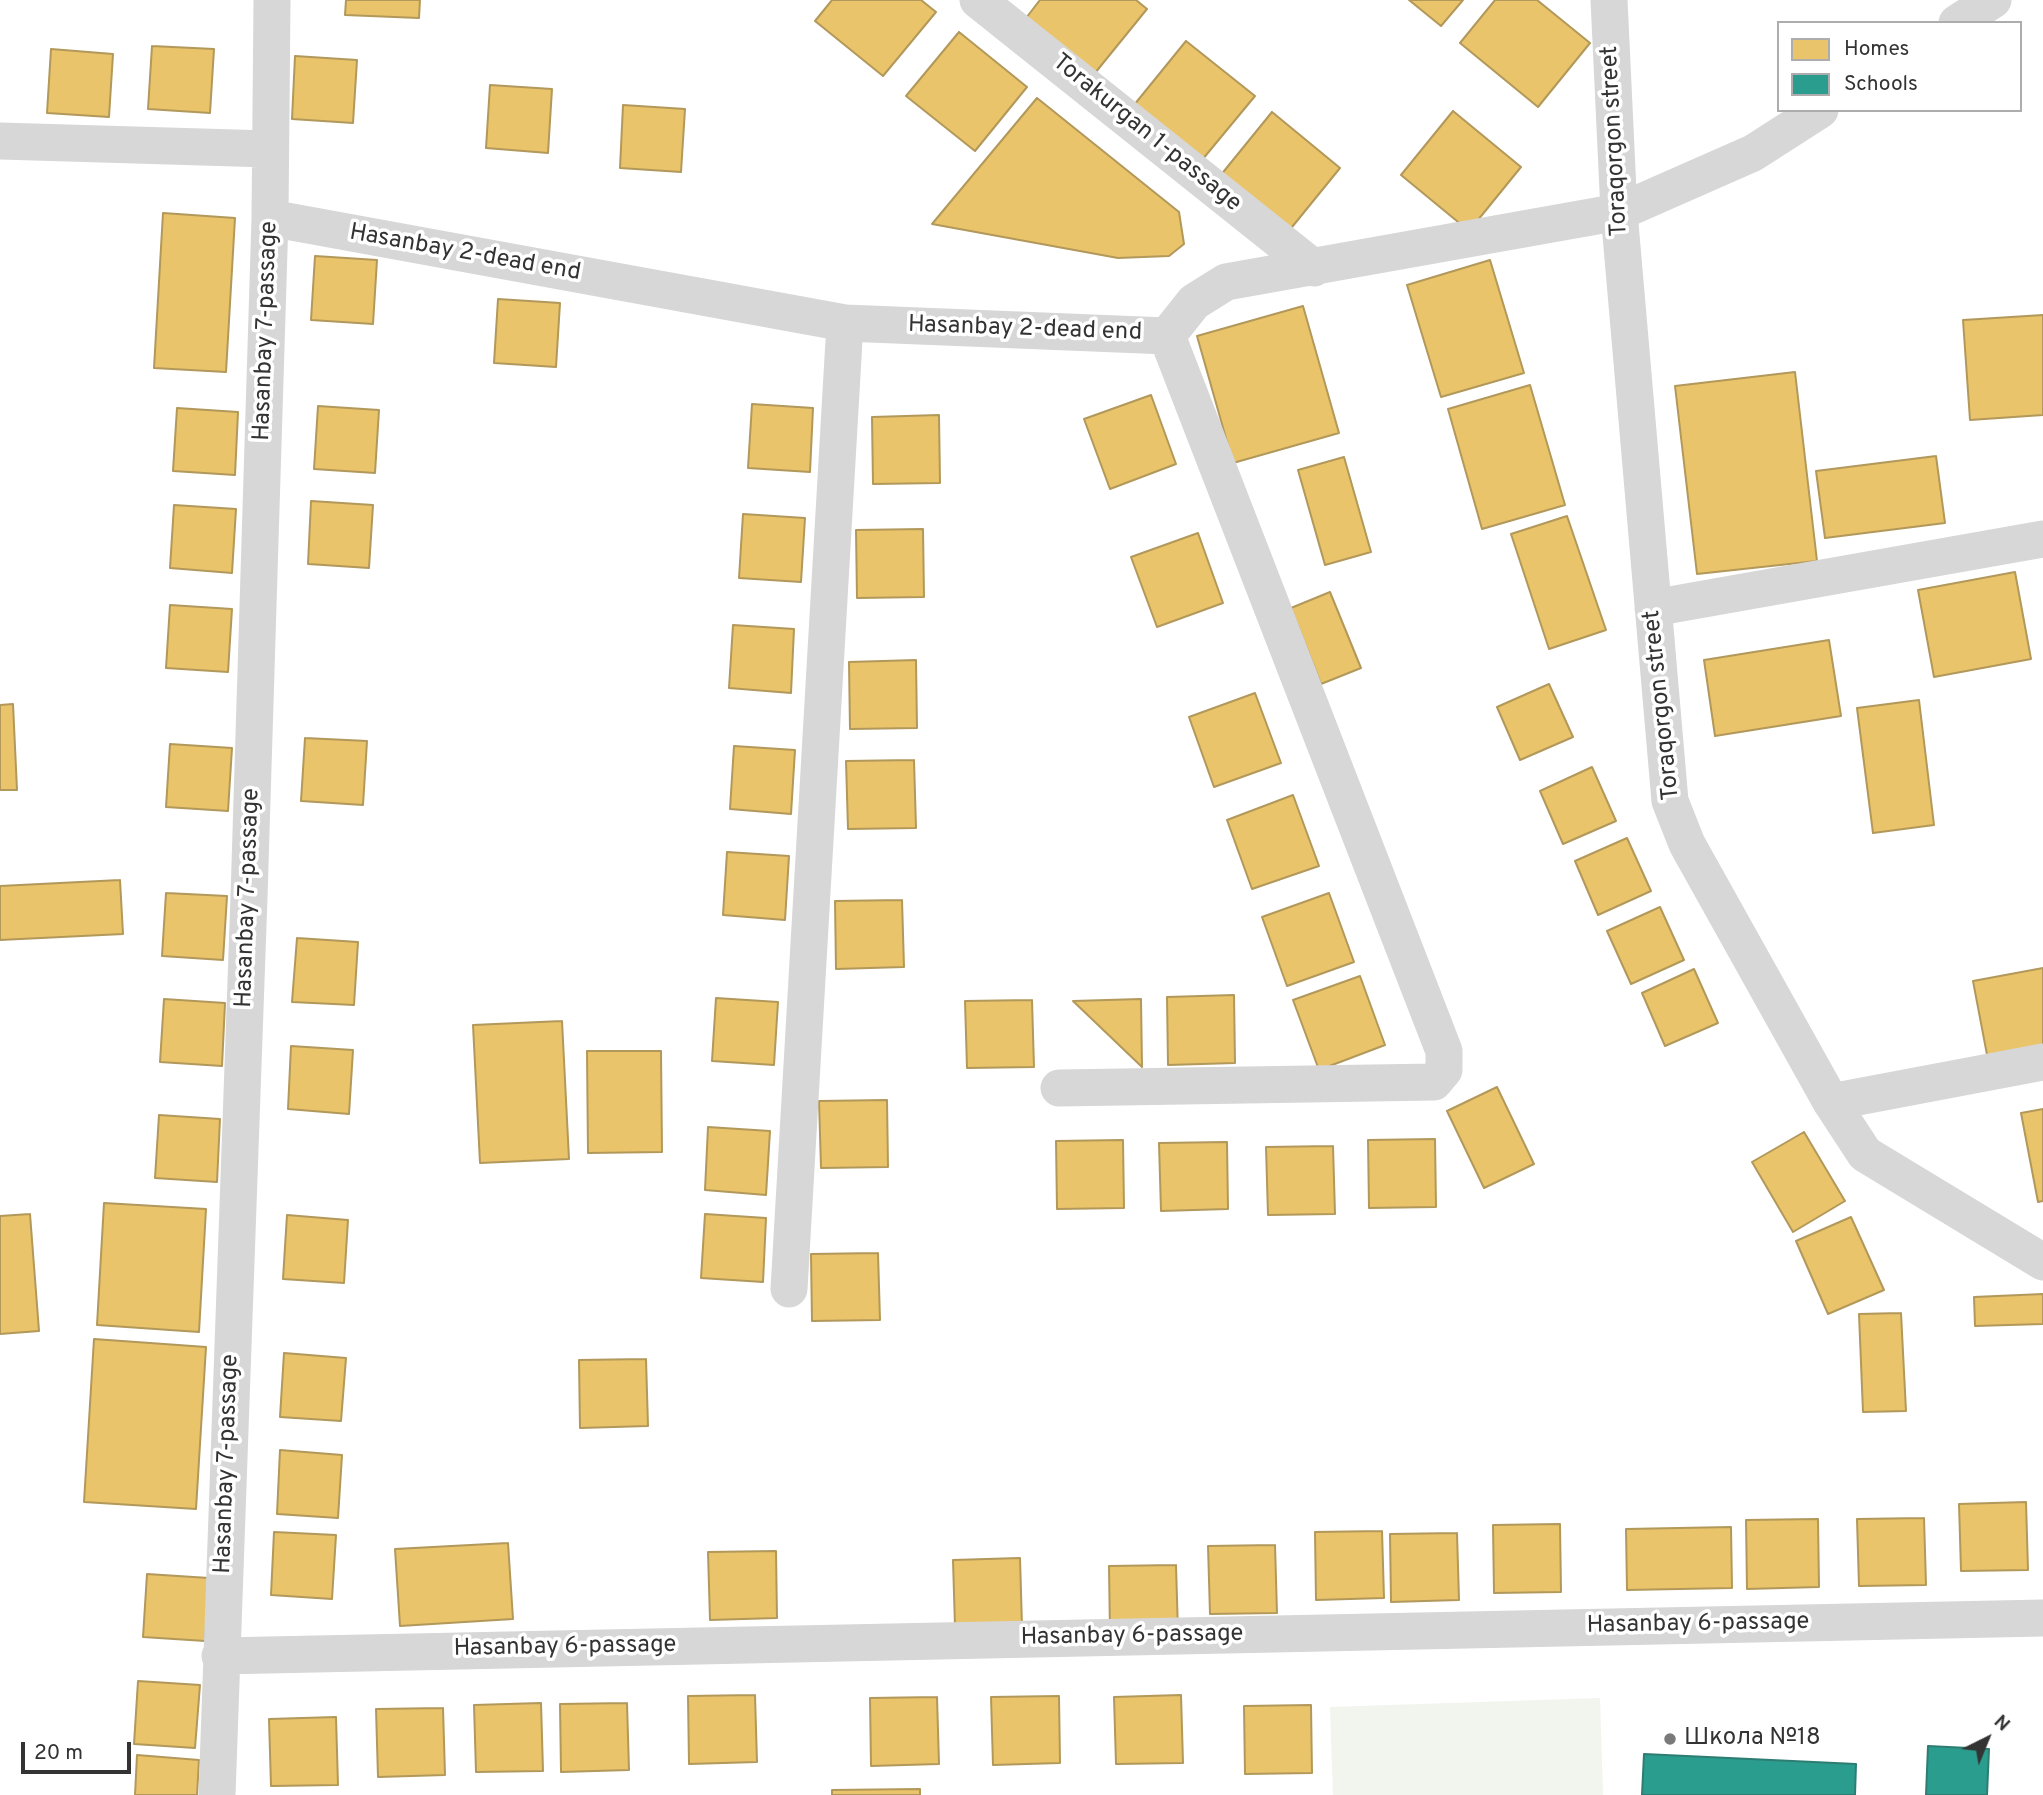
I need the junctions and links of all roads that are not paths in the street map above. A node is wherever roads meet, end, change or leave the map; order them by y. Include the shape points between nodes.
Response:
1 (272, 0) edge
2 (978, 0) edge
3 (1609, 0) edge
4 (1993, 0) edge
5 (1960, 21) edge
6 (1817, 112) edge
7 (0, 141) edge
8 (269, 149) junction
9 (1619, 212) junction
10 (270, 218) junction
11 (1314, 268) junction
12 (845, 323) junction
13 (1167, 336) junction
14 (2043, 539) edge
15 (1653, 608) junction
16 (2043, 1062) edge
17 (1059, 1088) dead end
18 (1831, 1102) junction
19 (2043, 1262) edge
20 (789, 1289) dead end
21 (2043, 1618) edge
22 (220, 1656) junction
23 (217, 1795) edge

1 - 8 street, Hasanbay 7-passage
2 - 11 street, Torakurgan 1-passage
3 - 9 street, Toraqorgon street
4 - 5 street
6 - 9 street, Hasanbay 2-dead end via 1753,153
7 - 8 street
8 - 10 street, Hasanbay 7-passage
9 - 11 street, Hasanbay 2-dead end
9 - 15 street, Toraqorgon street
10 - 12 street, Hasanbay 2-dead end
10 - 22 street, Hasanbay 7-passage
11 - 13 street, Hasanbay 2-dead end via 1226,282 1194,302
12 - 13 street, Hasanbay 2-dead end
12 - 20 street
13 - 17 street via 1444,1051 1444,1070 1434,1082
14 - 15 street
15 - 18 street, Toraqorgon street via 1670,801 1687,844
16 - 18 street
18 - 19 street, Toraqorgon street via 1865,1154
21 - 22 street, Hasanbay 6-passage
22 - 23 street, Hasanbay 7-passage

